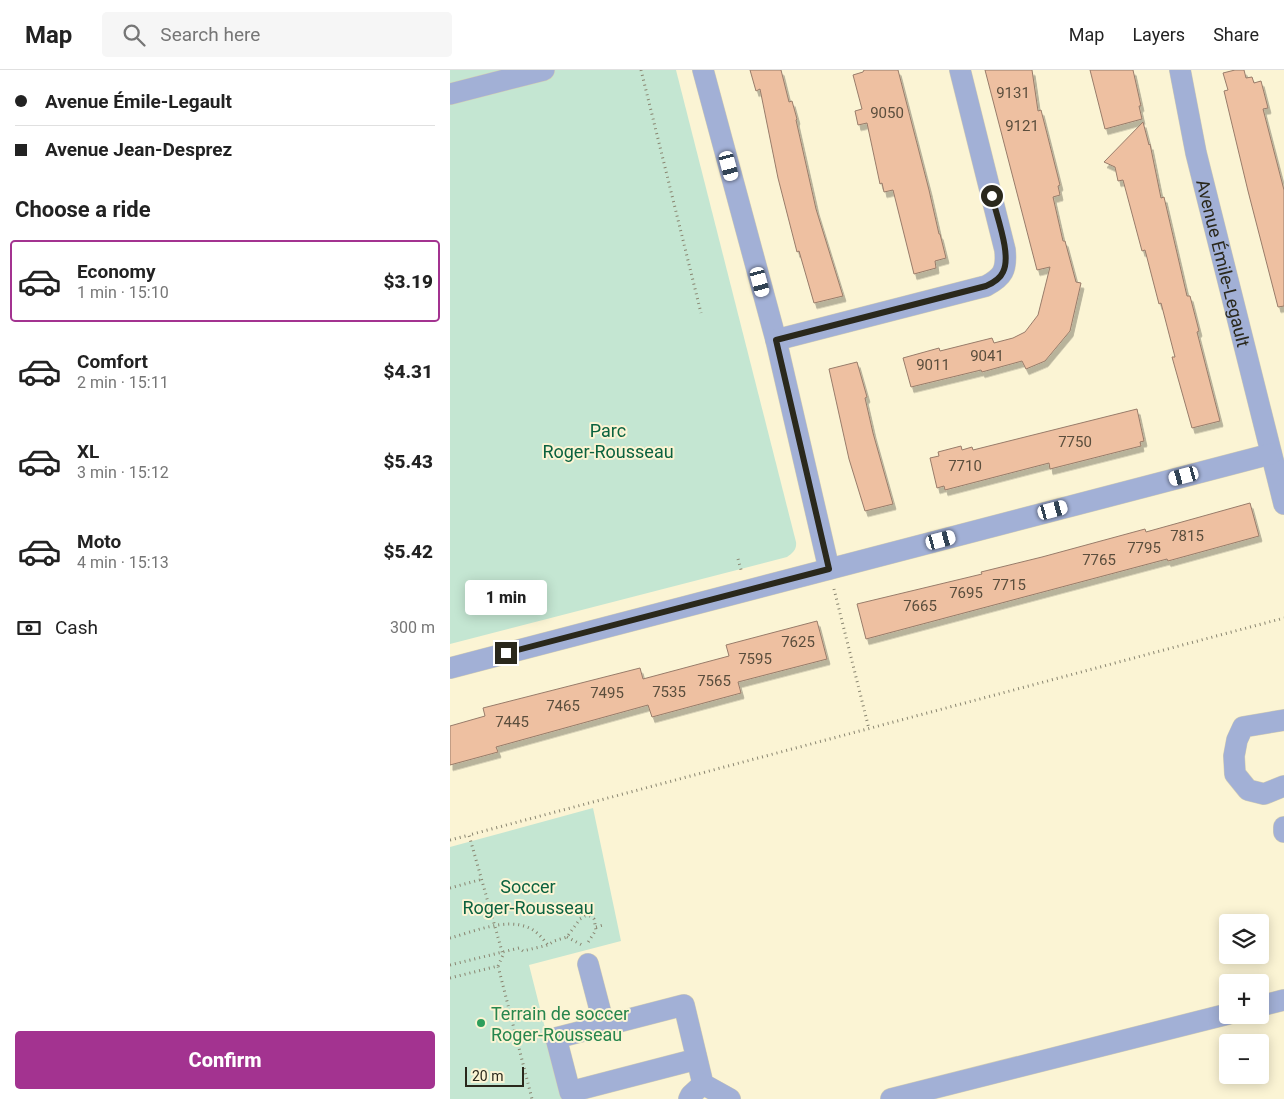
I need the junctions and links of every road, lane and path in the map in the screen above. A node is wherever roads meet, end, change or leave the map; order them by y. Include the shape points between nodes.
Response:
1 (544, 70) edge
2 (641, 70) edge
3 (703, 70) edge
4 (960, 70) edge
5 (1180, 70) edge
6 (450, 94) edge
7 (702, 313) dead end
8 (776, 340) junction
9 (1271, 454) junction
10 (1284, 504) edge
11 (831, 577) junction
12 (1284, 618) edge
13 (450, 668) edge
14 (1284, 720) edge
15 (869, 729) junction
16 (1284, 786) edge
17 (1284, 827) edge
18 (1284, 832) edge
19 (469, 835) junction
20 (450, 840) edge
21 (482, 879) junction
22 (450, 888) edge
23 (603, 925) dead end
24 (496, 926) junction
25 (596, 927) junction
26 (567, 937) junction
27 (450, 938) edge
28 (548, 945) junction
29 (503, 953) junction
30 (588, 964) dead end
31 (450, 965) edge
32 (498, 966) junction
33 (450, 978) edge
34 (1284, 1000) edge
35 (1269, 1004) edge
36 (1219, 1016) edge
37 (604, 1025) junction
38 (697, 1059) junction
39 (696, 1092) edge
40 (532, 1099) edge
41 (730, 1099) edge
42 (891, 1099) edge

1 - 6 street
2 - 7 path
3 - 8 street
4 - 8 street via 1005,250 1007,262 1003,273 986,286
5 - 9 street, Avenue Émile-Legault via 1196,153
8 - 11 street
9 - 10 street, Avenue Émile-Legault
9 - 11 street
11 - 13 street
11 - 15 path
12 - 15 path
14 - 16 street via 1244,728 1237,740 1234,756 1235,774 1248,790 1264,794
15 - 19 path
17 - 18 street
19 - 20 path
19 - 21 path
21 - 22 path
21 - 24 path
23 - 25 path
24 - 27 path
24 - 28 path via 526,927
24 - 29 path
25 - 26 path via 586,946
25 - 26 path via 594,919 585,916
26 - 28 path
28 - 29 path
29 - 31 path
29 - 32 path
30 - 37 street
32 - 33 path
32 - 40 path
34 - 35 street
36 - 42 street
37 - 38 street via 684,1005
37 - 38 street via 556,1038 570,1092
38 - 39 street
39 - 41 street

